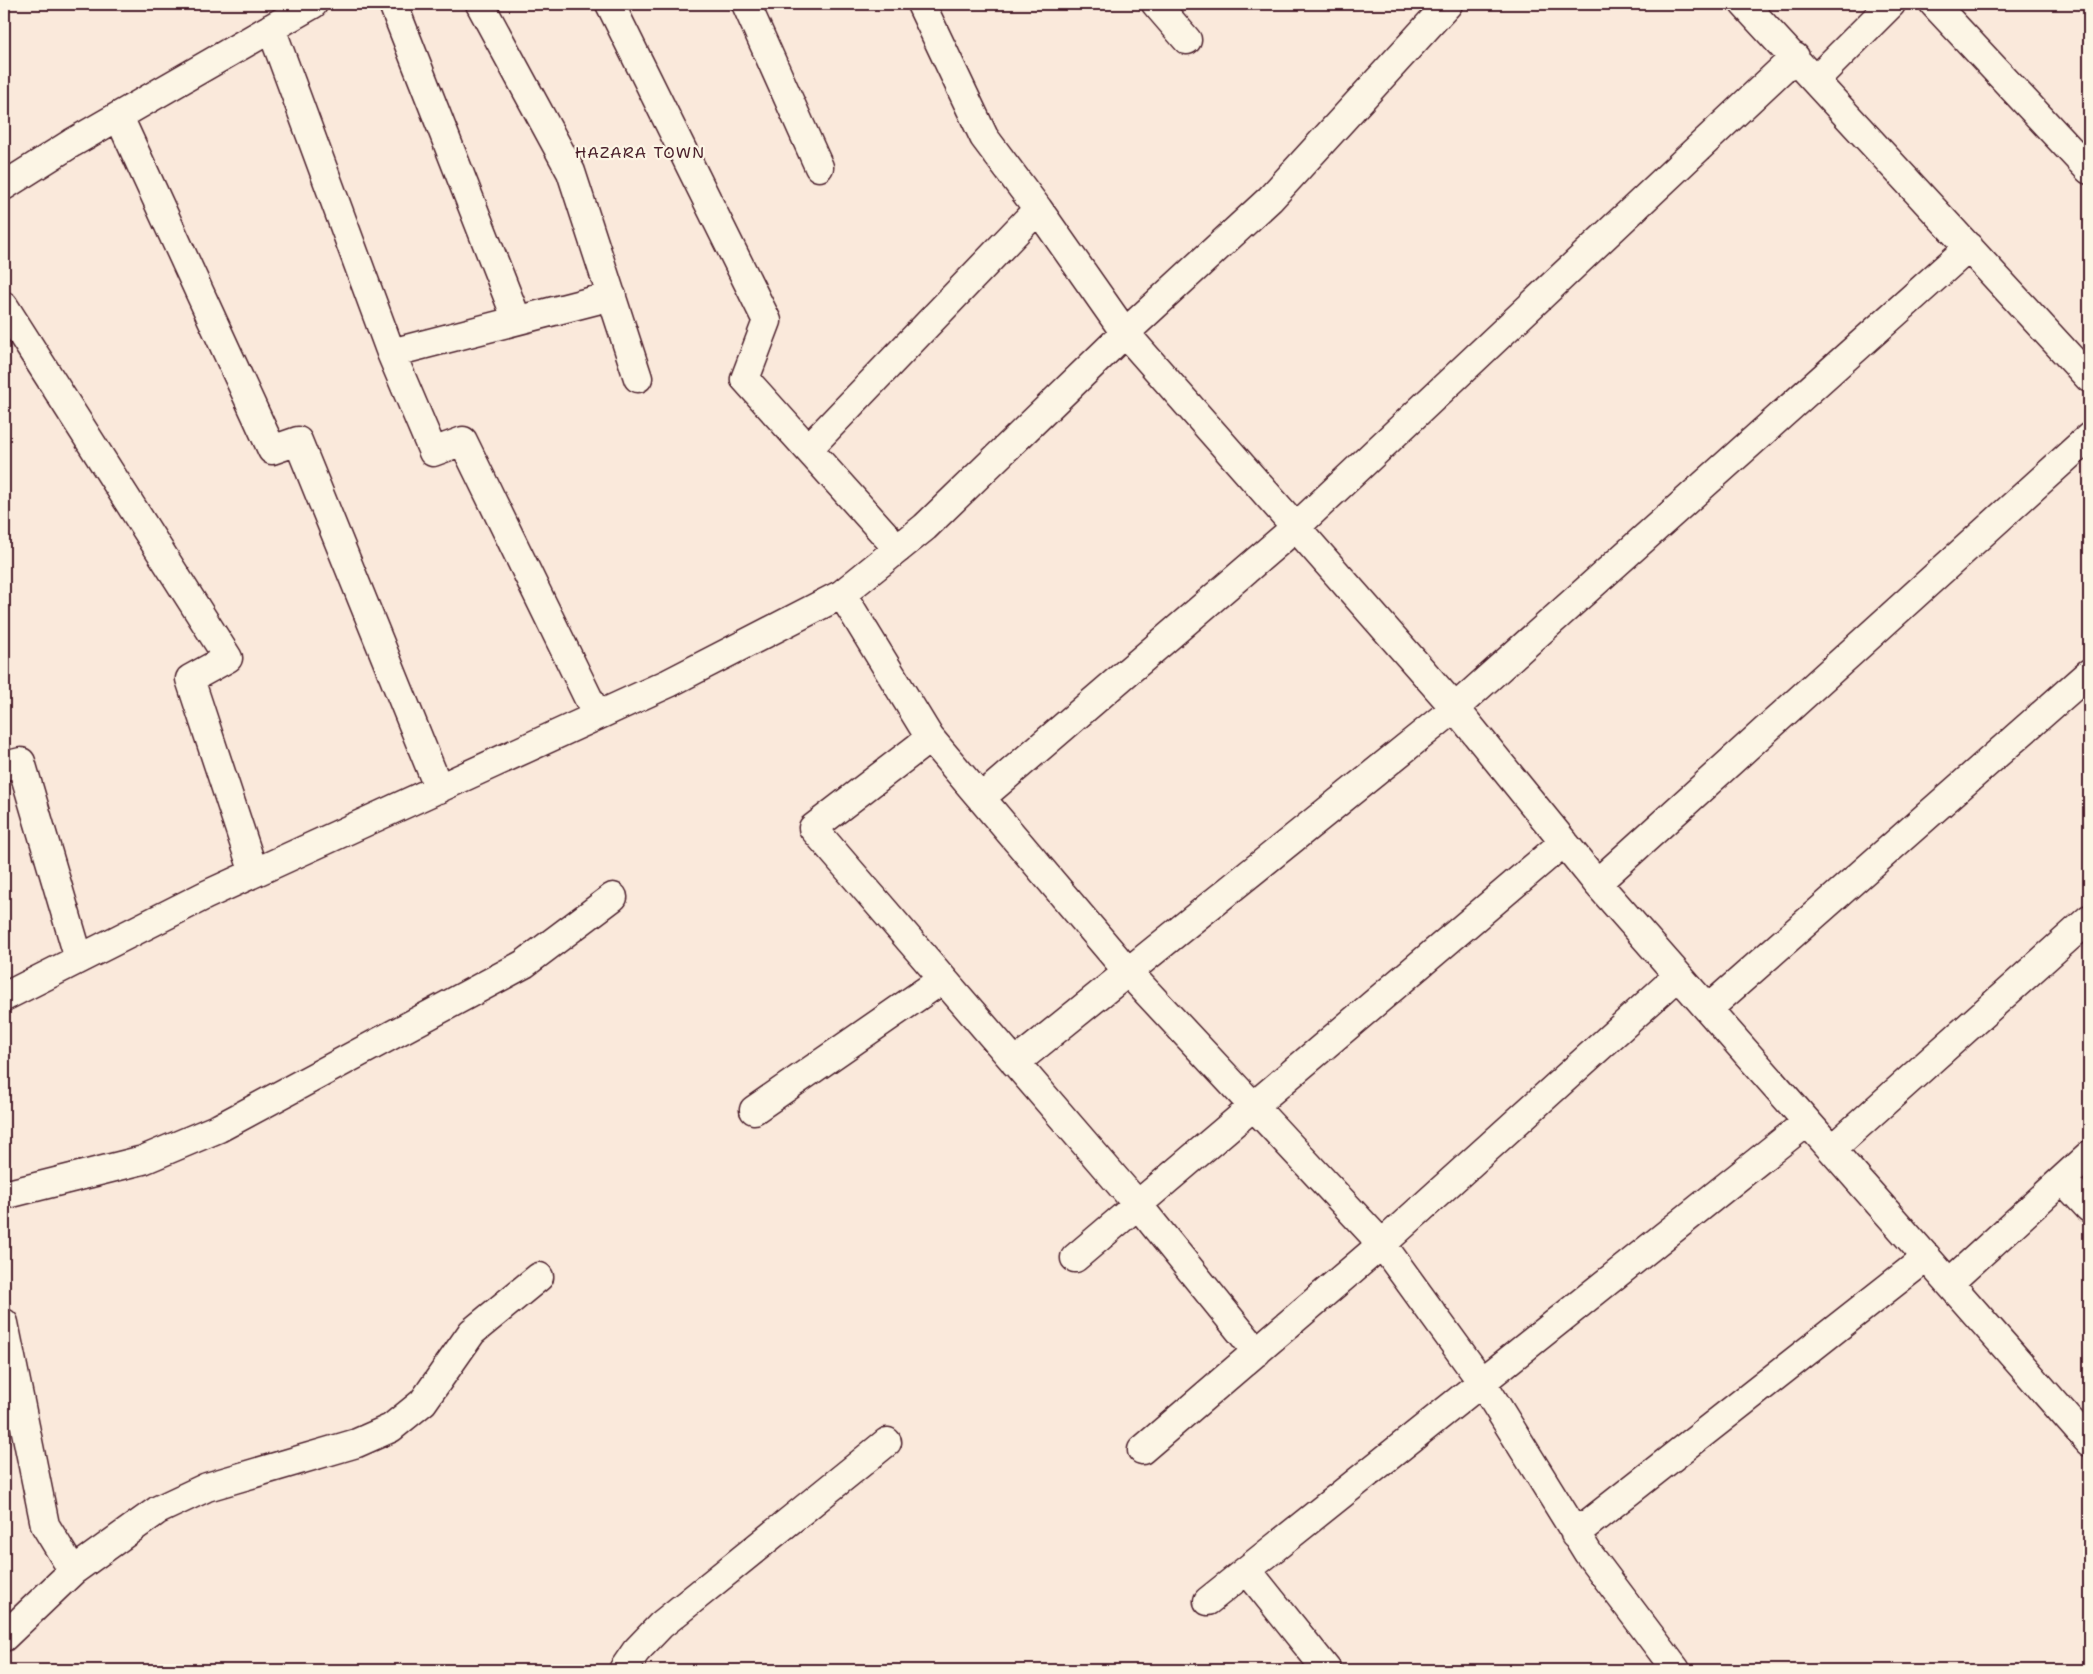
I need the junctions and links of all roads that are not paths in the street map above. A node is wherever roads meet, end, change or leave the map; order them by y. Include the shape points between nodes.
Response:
1 (313, 4) edge
2 (393, 4) edge
3 (480, 4) edge
4 (610, 4) edge
5 (746, 4) edge
6 (921, 4) edge
7 (1156, 4) edge
8 (1448, 4) edge
9 (1744, 4) edge
10 (1891, 4) edge
11 (1934, 4) edge
12 (271, 28) junction
13 (1187, 40) dead end
14 (1795, 57) junction
15 (1815, 80) junction
16 (119, 117) junction
17 (820, 167) dead end
18 (2089, 170) edge
19 (4, 186) edge
20 (1038, 209) junction
21 (1969, 247) junction
22 (612, 296) junction
23 (4, 306) edge
24 (517, 320) junction
25 (1125, 334) junction
26 (391, 353) junction
27 (638, 378) dead end
28 (2089, 378) edge
29 (2089, 437) edge
30 (808, 449) junction
31 (1296, 527) junction
32 (898, 549) junction
33 (842, 594) junction
34 (2089, 673) edge
35 (1455, 708) junction
36 (597, 716) junction
37 (930, 738) junction
38 (4, 766) edge
39 (439, 789) junction
40 (980, 798) junction
41 (1564, 842) junction
42 (254, 873) junction
43 (1597, 883) junction
44 (613, 897) dead end
45 (2089, 919) edge
46 (79, 959) junction
47 (1129, 973) junction
48 (1678, 976) junction
49 (943, 979) junction
50 (4, 997) edge
51 (1708, 1009) junction
52 (1015, 1063) junction
53 (1254, 1106) junction
54 (754, 1110) dead end
55 (1807, 1122) junction
56 (1832, 1149) junction
57 (2089, 1155) edge
58 (2063, 1180) junction
59 (4, 1195) edge
60 (1138, 1205) junction
61 (2089, 1208) edge
62 (1382, 1244) junction
63 (1927, 1257) junction
64 (1075, 1258) dead end
65 (539, 1278) dead end
66 (1949, 1283) junction
67 (4, 1323) edge
68 (1257, 1352) junction
69 (1482, 1382) junction
70 (888, 1442) dead end
71 (2089, 1442) edge
72 (1142, 1450) dead end
73 (1575, 1534) junction
74 (1247, 1570) junction
75 (74, 1571) junction
76 (1208, 1600) dead end
77 (4, 1637) edge
78 (1664, 1666) edge
79 (623, 1670) edge
80 (1327, 1670) edge

1 - 12 street
2 - 24 street
3 - 22 street via 571,172
4 - 30 street via 767,321 745,379
5 - 17 street
6 - 20 street via 984,137
7 - 13 street
8 - 25 street via 1270,199
9 - 14 street
10 - 15 street
11 - 18 street
12 - 16 street
12 - 26 street
14 - 15 street
14 - 31 street
15 - 21 street
16 - 19 street
16 - 39 street via 272,450 298,441
20 - 25 street
20 - 30 street
21 - 28 street
21 - 35 street
22 - 24 street
22 - 27 street
23 - 42 street via 228,658 190,679
24 - 26 street
25 - 31 street
25 - 32 street
26 - 36 street via 433,452 463,441
29 - 43 street
30 - 32 street
31 - 35 street
31 - 40 street
32 - 33 street
33 - 36 street via 669,683
33 - 37 street
34 - 51 street
35 - 41 street
35 - 47 street
36 - 39 street
37 - 40 street
37 - 49 street via 813,828
38 - 46 street via 21,762
39 - 42 street
40 - 47 street
41 - 43 street
41 - 53 street
42 - 46 street
43 - 48 street
44 - 59 street via 524,964 219,1128 143,1160
45 - 56 street
46 - 50 street
47 - 52 street
47 - 53 street
48 - 51 street
48 - 62 street
49 - 52 street
49 - 54 street
51 - 55 street
52 - 60 street
53 - 60 street
53 - 62 street
55 - 56 street
55 - 69 street
56 - 63 street
57 - 58 street
58 - 61 street
58 - 66 street
60 - 64 street
60 - 68 street
62 - 68 street
62 - 69 street
63 - 66 street
63 - 73 street
65 - 75 street via 472,1332 424,1402 391,1428 357,1443 199,1491 158,1510
66 - 71 street
67 - 75 street via 44,1525
68 - 72 street
69 - 73 street
69 - 74 street
70 - 79 street via 661,1625
73 - 78 street
74 - 76 street
74 - 80 street
75 - 77 street

